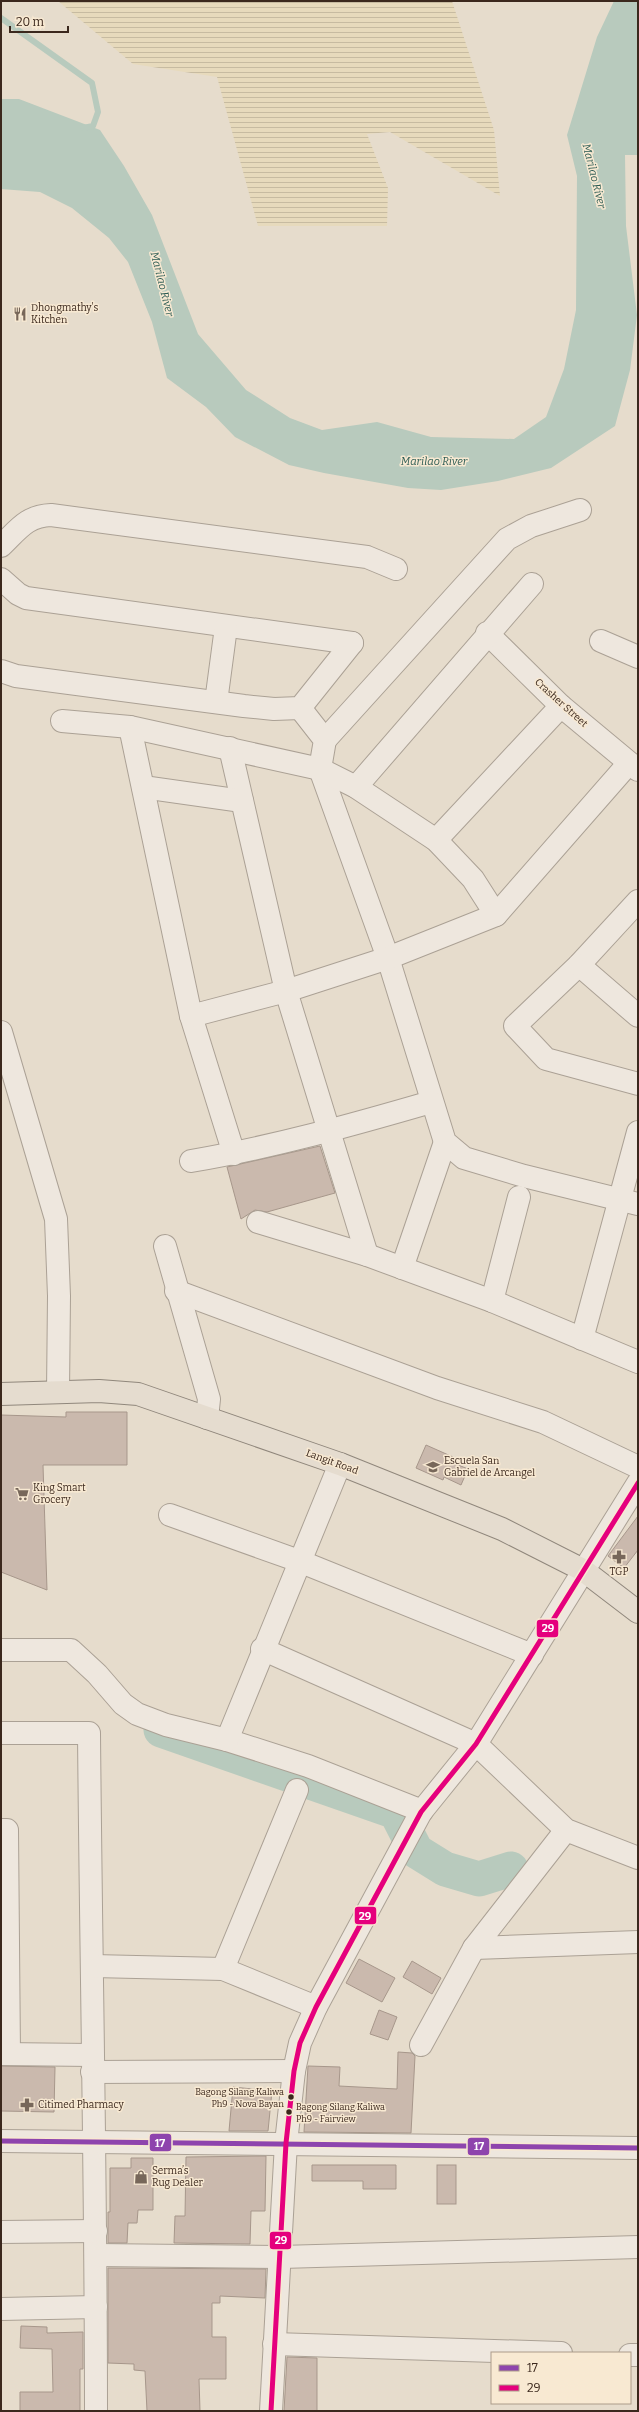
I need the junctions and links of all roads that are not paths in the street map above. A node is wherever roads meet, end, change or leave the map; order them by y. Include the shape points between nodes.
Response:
1 (580, 510) dead end
2 (1, 546) edge
3 (396, 569) dead end
4 (1, 579) edge
5 (532, 584) dead end
6 (226, 627) junction
7 (487, 633) junction
8 (601, 641) dead end
9 (638, 656) edge
10 (1, 671) edge
11 (216, 702) junction
12 (561, 706) junction
13 (300, 708) junction
14 (62, 721) dead end
15 (130, 727) junction
16 (325, 740) junction
17 (230, 748) junction
18 (634, 766) edge
19 (320, 769) junction
20 (143, 787) junction
21 (356, 787) junction
22 (242, 801) junction
23 (436, 840) junction
24 (638, 901) edge
25 (496, 915) junction
26 (388, 958) junction
27 (579, 966) junction
28 (286, 991) junction
29 (191, 1016) junction
30 (638, 1016) edge
31 (1, 1032) edge
32 (638, 1084) edge
33 (431, 1102) junction
34 (329, 1132) junction
35 (638, 1132) edge
36 (445, 1142) junction
37 (234, 1154) junction
38 (191, 1161) dead end
39 (518, 1197) dead end
40 (628, 1201) edge
41 (258, 1222) dead end
42 (165, 1246) dead end
43 (367, 1255) junction
44 (402, 1268) junction
45 (176, 1291) junction
46 (492, 1301) junction
47 (582, 1339) junction
48 (638, 1362) edge
49 (58, 1392) junction
50 (1, 1394) edge
51 (207, 1418) junction
52 (340, 1464) junction
53 (638, 1467) edge
54 (638, 1483) edge
55 (170, 1515) dead end
56 (300, 1561) junction
57 (584, 1570) junction
58 (638, 1612) edge
59 (262, 1649) junction
60 (1, 1650) edge
61 (532, 1655) junction
62 (1, 1733) edge
63 (227, 1740) junction
64 (476, 1744) junction
65 (297, 1790) dead end
66 (421, 1811) junction
67 (1, 1830) edge
68 (566, 1830) junction
69 (638, 1858) edge
70 (4, 1905) edge
71 (638, 1942) edge
72 (474, 1948) junction
73 (93, 1966) junction
74 (223, 1969) junction
75 (4, 1978) edge
76 (316, 2007) junction
77 (421, 2045) dead end
78 (5, 2054) edge
79 (92, 2064) junction
80 (294, 2071) junction
81 (1, 2141) edge
82 (94, 2142) junction
83 (286, 2143) junction
84 (638, 2148) edge
85 (96, 2231) junction
86 (1, 2232) edge
87 (638, 2247) edge
88 (96, 2255) junction
89 (281, 2257) junction
90 (96, 2307) junction
91 (1, 2309) edge
92 (274, 2344) junction
93 (529, 2352) edge
94 (96, 2411) edge
95 (271, 2411) edge

1 - 16 street via 531,526 507,539
2 - 3 street via 28,520 51,515 367,557
4 - 6 street via 26,598
5 - 7 street
6 - 11 street
6 - 13 street via 352,643
7 - 12 street, Crasher Street
7 - 21 street
8 - 9 street
10 - 11 street via 16,676
11 - 13 street via 274,709
12 - 18 street, Crasher Street
12 - 23 street
13 - 16 street
14 - 15 street
15 - 17 street
15 - 20 street
16 - 19 street
17 - 19 street
17 - 22 street
18 - 25 street
19 - 21 street
19 - 26 street
20 - 22 street
20 - 29 street
21 - 23 street
22 - 28 street
23 - 25 street via 473,879
24 - 27 street
25 - 26 street
26 - 28 street
26 - 33 street
27 - 30 street
27 - 32 street via 515,1026 546,1059
28 - 29 street
28 - 34 street
29 - 37 street
31 - 49 street via 56,1219 59,1296
33 - 34 street
33 - 36 street
34 - 37 street
34 - 43 street
35 - 40 street
36 - 40 street via 464,1158 524,1176
36 - 44 street
37 - 38 street
39 - 46 street
40 - 47 street
41 - 43 street
42 - 45 street
43 - 44 street
44 - 46 street
45 - 51 street via 209,1399
45 - 53 street via 437,1388 543,1422
46 - 47 street
47 - 48 street
49 - 50 main road, Langit Road
49 - 51 main road, Langit Road via 118,1391 138,1394
51 - 52 main road, Langit Road
52 - 56 street
52 - 57 main road, Langit Road via 502,1529
54 - 57 street
55 - 56 street
56 - 59 street
56 - 61 street
57 - 58 main road, Langit Road
57 - 61 street
59 - 63 street
59 - 64 street
60 - 63 street via 71,1650 97,1674 123,1704 137,1714 166,1725
61 - 64 street
62 - 73 street via 89,1733
63 - 66 street via 308,1766
64 - 66 street
64 - 68 street
65 - 74 street
66 - 76 street
67 - 70 street via 7,1830
68 - 69 street
68 - 72 street
70 - 75 street
71 - 72 street
72 - 77 street
73 - 74 street
73 - 79 street
74 - 76 street
75 - 78 street
76 - 80 street via 300,2043
78 - 79 street
79 - 80 street
79 - 82 street
80 - 83 street
81 - 82 street
82 - 83 street
82 - 85 street
83 - 84 street
83 - 89 street
85 - 86 street
85 - 88 street
87 - 89 street
88 - 89 street
88 - 90 street
89 - 92 street
90 - 91 street
90 - 94 street
92 - 93 street
92 - 95 street

